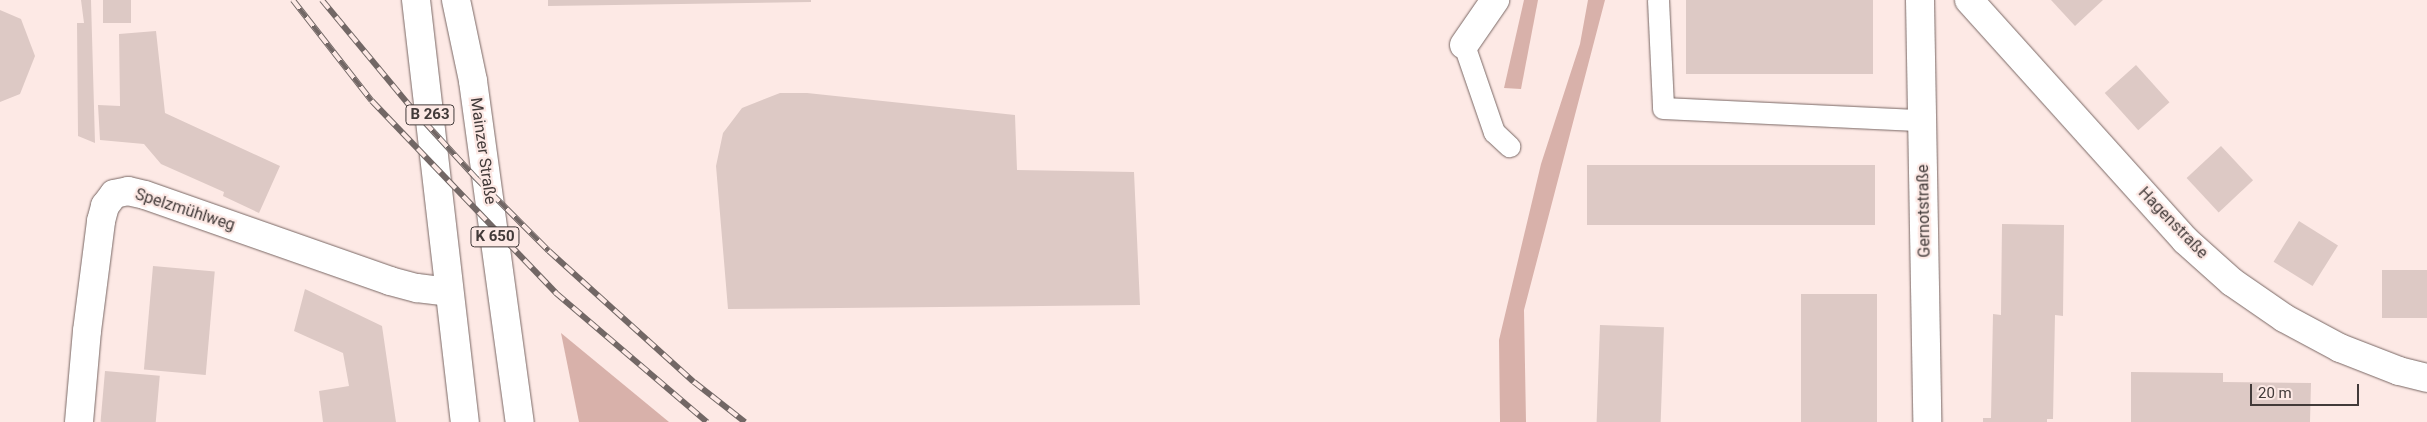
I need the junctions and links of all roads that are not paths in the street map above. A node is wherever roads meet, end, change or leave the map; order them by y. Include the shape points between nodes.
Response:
1 (416, 0) edge
2 (456, 0) edge
3 (1495, 0) edge
4 (1658, 0) edge
5 (1920, 0) edge
6 (1969, 0) edge
7 (1464, 45) joint
8 (1922, 120) junction
9 (1509, 146) dead end
10 (448, 292) junction
11 (2427, 378) edge
12 (79, 422) edge
13 (464, 422) edge
14 (520, 422) edge
15 (1927, 422) edge

1 - 10 street, B 263 via 444,229
2 - 14 street, Mainzer Straße / K 650 via 472,81
3 - 7 street
4 - 8 lane via 1663,108
5 - 8 street, Gernotstraße
6 - 11 street, Hagenstraße via 2185,240 2232,282 2284,318 2340,348 2399,371
7 - 9 lane via 1494,132
8 - 15 street, Gernotstraße
10 - 12 street, Spelzmühlweg via 390,281 145,195 128,191 114,194 105,206 101,221
10 - 13 street

